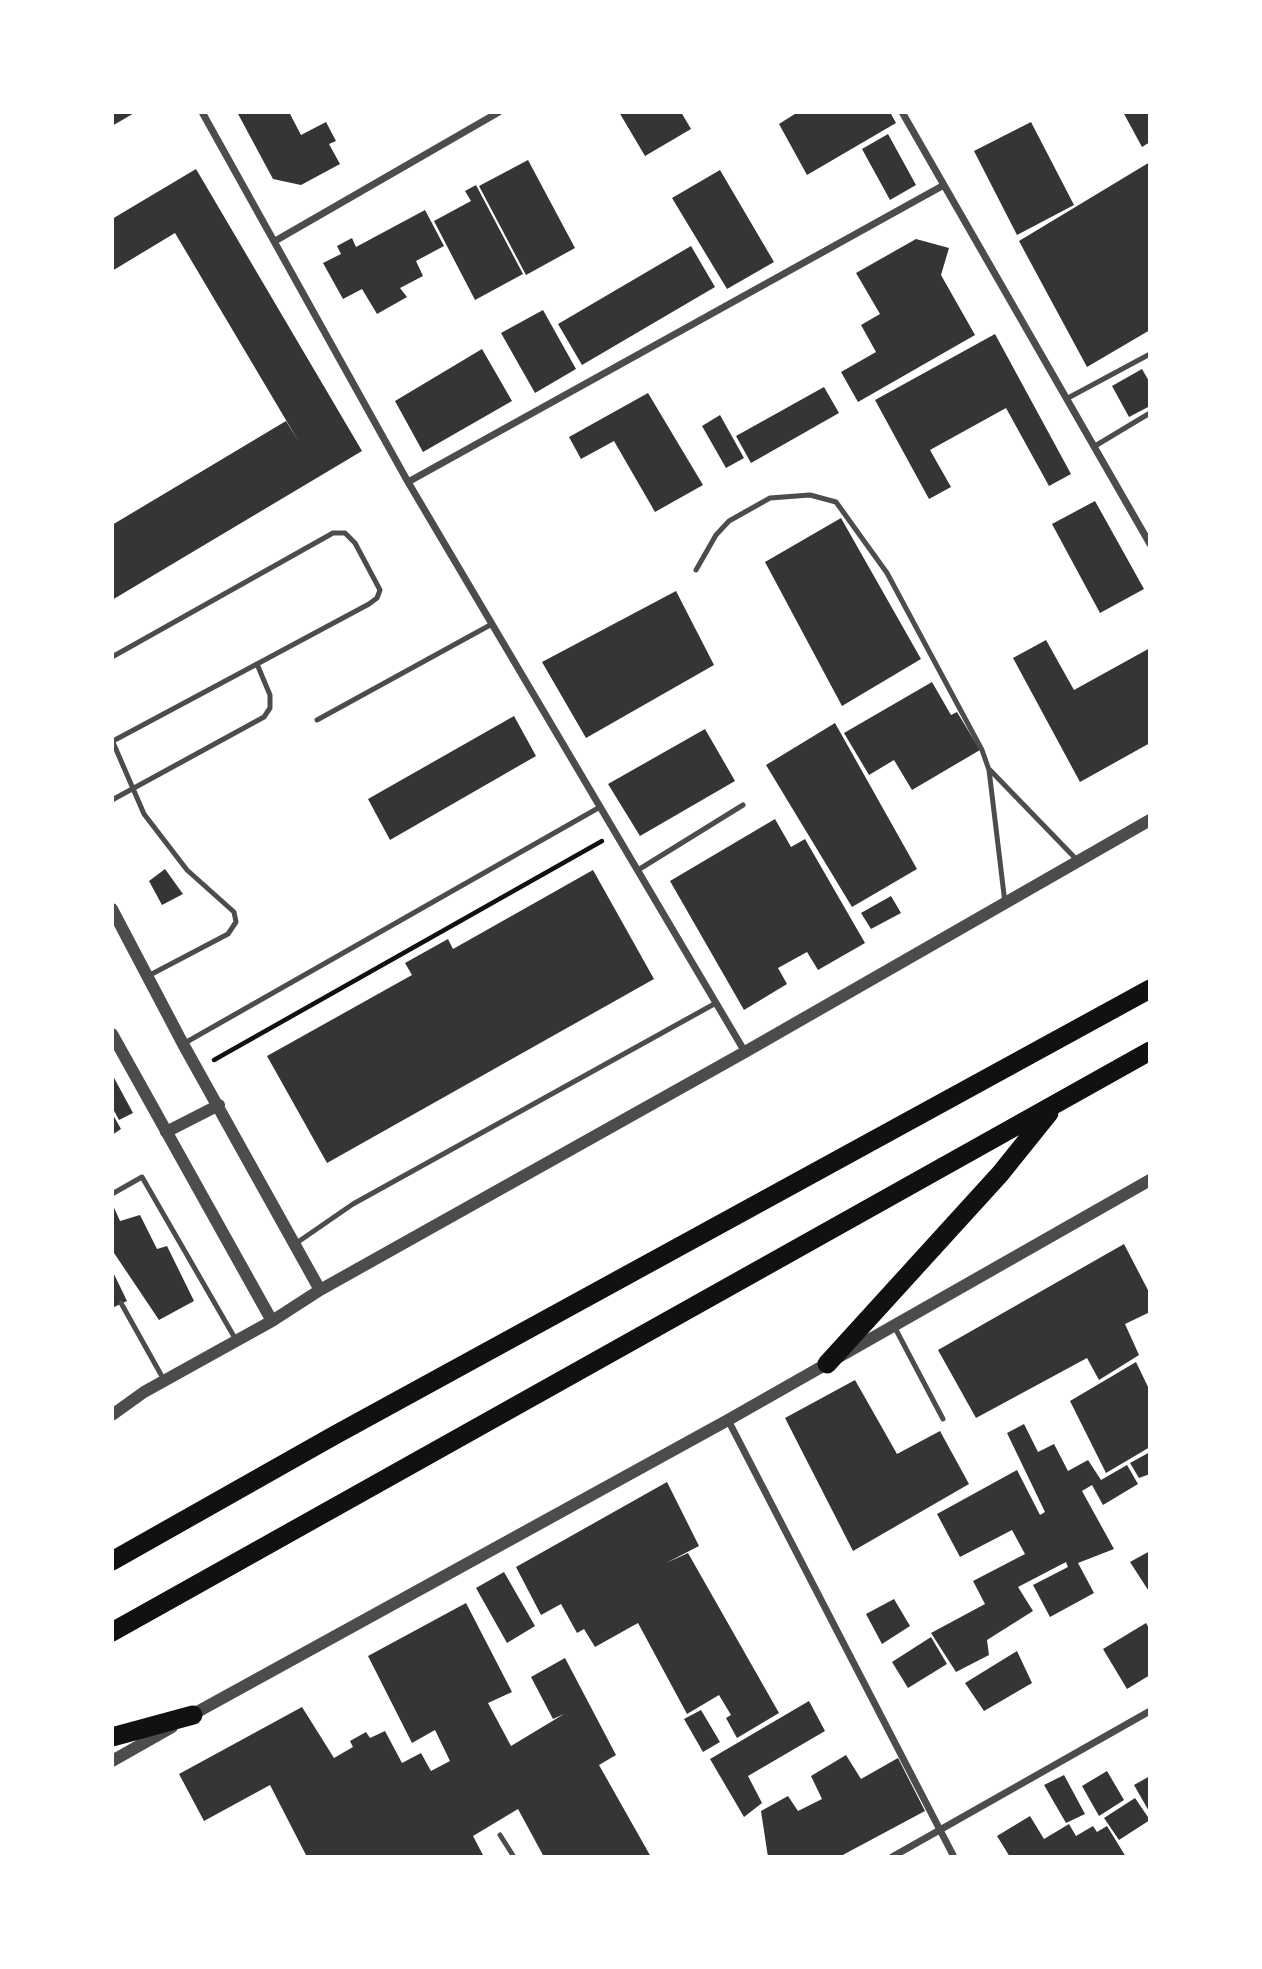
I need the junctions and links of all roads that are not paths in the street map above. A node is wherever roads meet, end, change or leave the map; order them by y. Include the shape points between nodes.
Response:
1 (202, 112) edge
2 (499, 112) edge
3 (902, 112) edge
4 (944, 185) junction
5 (275, 241) junction
6 (1150, 354) edge
7 (1068, 398) junction
8 (1150, 414) edge
9 (1096, 446) junction
10 (408, 482) junction
11 (1150, 544) edge
12 (696, 570) dead end
13 (492, 624) junction
14 (112, 657) edge
15 (257, 664) junction
16 (317, 720) dead end
17 (112, 741) edge
18 (989, 770) junction
19 (131, 788) junction
20 (112, 800) edge
21 (743, 805) dead end
22 (600, 807) junction
23 (1150, 820) edge
24 (1078, 861) junction
25 (638, 870) junction
26 (1005, 903) junction
27 (112, 908) edge
28 (148, 976) junction
29 (1150, 989) edge
30 (716, 1003) junction
31 (112, 1034) edge
32 (183, 1044) junction
33 (1150, 1051) edge
34 (745, 1052) junction
35 (219, 1105) junction
36 (1055, 1105) junction
37 (166, 1132) junction
38 (1150, 1180) edge
39 (112, 1194) edge
40 (295, 1244) junction
41 (320, 1290) junction
42 (121, 1303) dead end
43 (272, 1321) junction
44 (894, 1326) junction
45 (236, 1340) junction
46 (827, 1364) junction
47 (164, 1380) junction
48 (112, 1415) edge
49 (943, 1419) dead end
50 (728, 1420) junction
51 (112, 1561) edge
52 (112, 1632) edge
53 (1150, 1711) edge
54 (193, 1714) junction
55 (112, 1737) edge
56 (112, 1761) edge
57 (940, 1830) junction
58 (500, 1835) dead end
59 (514, 1857) edge
60 (892, 1857) edge
61 (954, 1857) edge

1 - 5 street
2 - 5 street
3 - 4 street
4 - 7 street
4 - 10 street
5 - 10 street
6 - 7 lane
7 - 9 street
8 - 9 lane
9 - 11 street
10 - 13 street
12 - 18 lane via 729,521 770,498 810,495 836,502 887,573
13 - 16 lane
13 - 22 street
14 - 15 lane via 333,533 345,533 380,590 377,598
15 - 17 lane
15 - 19 lane via 270,695 264,717
17 - 19 lane
18 - 24 lane
18 - 26 lane
19 - 20 lane
19 - 28 lane via 144,814 187,870 234,912 236,922 228,934
21 - 25 lane
22 - 25 street
22 - 32 lane
23 - 24 street
24 - 26 street
25 - 30 street
26 - 34 street
27 - 28 street
28 - 32 street
29 - 51 highway
30 - 34 street
30 - 40 lane via 354,1204
31 - 37 street
32 - 35 street
33 - 36 highway
34 - 41 street
35 - 37 street
35 - 40 street
36 - 46 highway via 1000,1174
36 - 52 highway
37 - 43 street
38 - 44 street
39 - 45 lane via 142,1177
40 - 41 street
41 - 43 street
42 - 47 lane
43 - 45 street
44 - 46 street
44 - 49 lane
45 - 47 street
46 - 50 street
47 - 48 street
50 - 54 street
50 - 57 street
53 - 57 street
54 - 55 highway
54 - 56 street
57 - 60 street
57 - 61 street
58 - 59 lane

